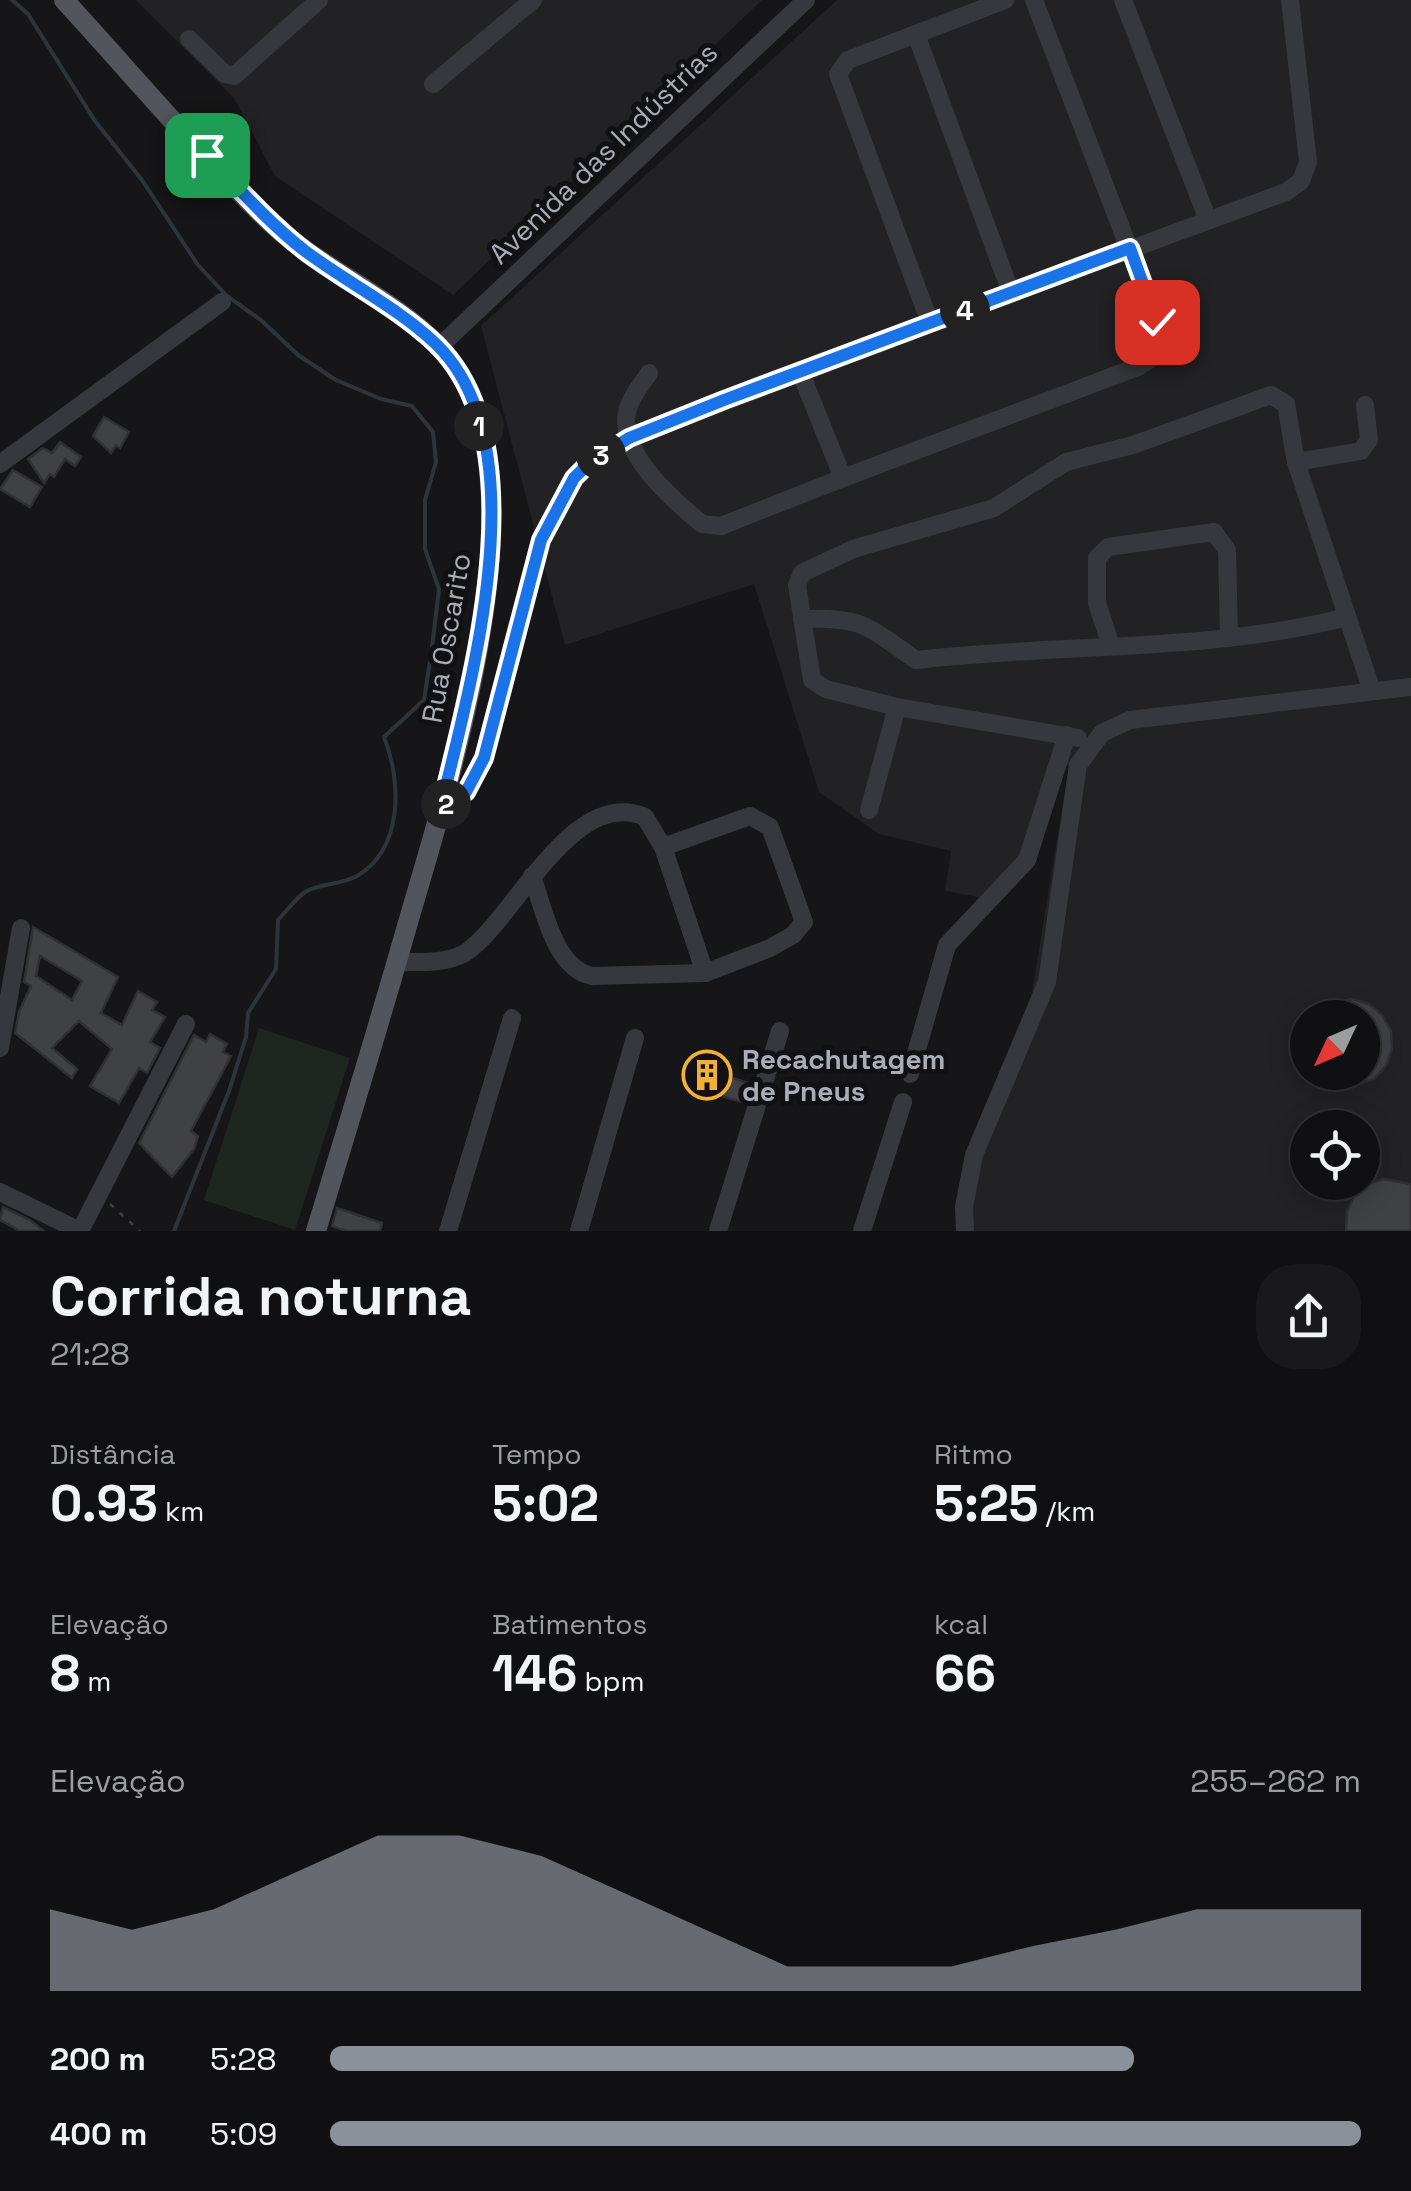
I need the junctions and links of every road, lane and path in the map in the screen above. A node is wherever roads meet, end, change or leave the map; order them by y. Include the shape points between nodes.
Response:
1 (64, 0) edge
2 (319, 0) edge
3 (533, 0) edge
4 (806, 0) edge
5 (1005, 0) edge
6 (1034, 0) edge
7 (1123, 0) edge
8 (1290, 0) edge
9 (916, 34) junction
10 (188, 39) dead end
11 (433, 84) dead end
12 (1208, 220) junction
13 (1130, 248) junction
14 (1011, 293) junction
15 (222, 302) dead end
16 (930, 323) junction
17 (439, 348) junction
18 (800, 372) junction
19 (649, 374) dead end
20 (1365, 404) dead end
21 (629, 438) junction
22 (1296, 462) junction
23 (0, 464) edge
24 (843, 478) junction
25 (1347, 617) junction
26 (802, 619) junction
27 (1229, 638) junction
28 (1111, 646) junction
29 (1411, 687) edge
30 (1372, 691) junction
31 (897, 707) junction
32 (1068, 735) junction
33 (1092, 742) junction
34 (441, 807) junction
35 (869, 810) dead end
36 (663, 847) junction
37 (532, 876) junction
38 (21, 928) dead end
39 (396, 962) junction
40 (704, 973) junction
41 (512, 1018) dead end
42 (186, 1024) dead end
43 (780, 1031) dead end
44 (635, 1038) dead end
45 (0, 1048) edge
46 (910, 1074) dead end
47 (903, 1102) dead end
48 (0, 1192) edge
49 (101, 1196) junction
50 (80, 1231) edge
51 (140, 1231) edge
52 (316, 1231) edge
53 (448, 1231) edge
54 (579, 1231) edge
55 (718, 1231) edge
56 (862, 1231) edge
57 (965, 1231) edge

1 - 17 main road, Rua Oscarito via 271,223
2 - 10 street via 234,76
3 - 11 street
4 - 17 street, Avenida das Indústrias
5 - 9 street
6 - 13 street
7 - 12 street
8 - 12 street via 1306,173 1286,192
9 - 14 street
9 - 16 street via 848,60 838,80
12 - 13 street
13 - 14 street
13 - 24 street via 1157,322 1160,348 1152,359
14 - 16 street
15 - 23 street
16 - 18 street
17 - 34 main road, Rua Oscarito via 463,378 476,412 492,520 476,653
18 - 21 street
18 - 24 street
19 - 21 street via 628,408
20 - 22 street via 1369,434 1361,451
21 - 24 street via 640,460 710,528
21 - 34 street via 574,478 541,540 484,758 466,792
22 - 25 street
22 - 26 street via 1286,404 1260,396 1132,445 1066,462 994,508 816,564 798,580
25 - 27 street
25 - 30 street
26 - 28 street via 849,618 916,660
26 - 31 street via 816,684
27 - 28 street
27 - 28 street via 1227,550 1214,532 1108,547 1097,558 1097,603
29 - 30 street
30 - 33 street via 1130,720
31 - 32 street
31 - 35 street
32 - 33 street
32 - 46 street via 1027,860 947,945
33 - 57 street via 1078,765 1047,982 974,1155
34 - 39 main road, Rua Oscarito
36 - 37 street via 645,817 624,812 578,828
36 - 40 street
36 - 40 street via 757,817 770,827 803,916 800,928 782,942
37 - 39 street via 464,954
37 - 40 street via 562,954 580,974
38 - 45 street
39 - 52 main road, Rua Oscarito
41 - 53 street
42 - 49 street
43 - 55 street
44 - 54 street
47 - 56 street
48 - 50 street
49 - 50 street
49 - 51 path

